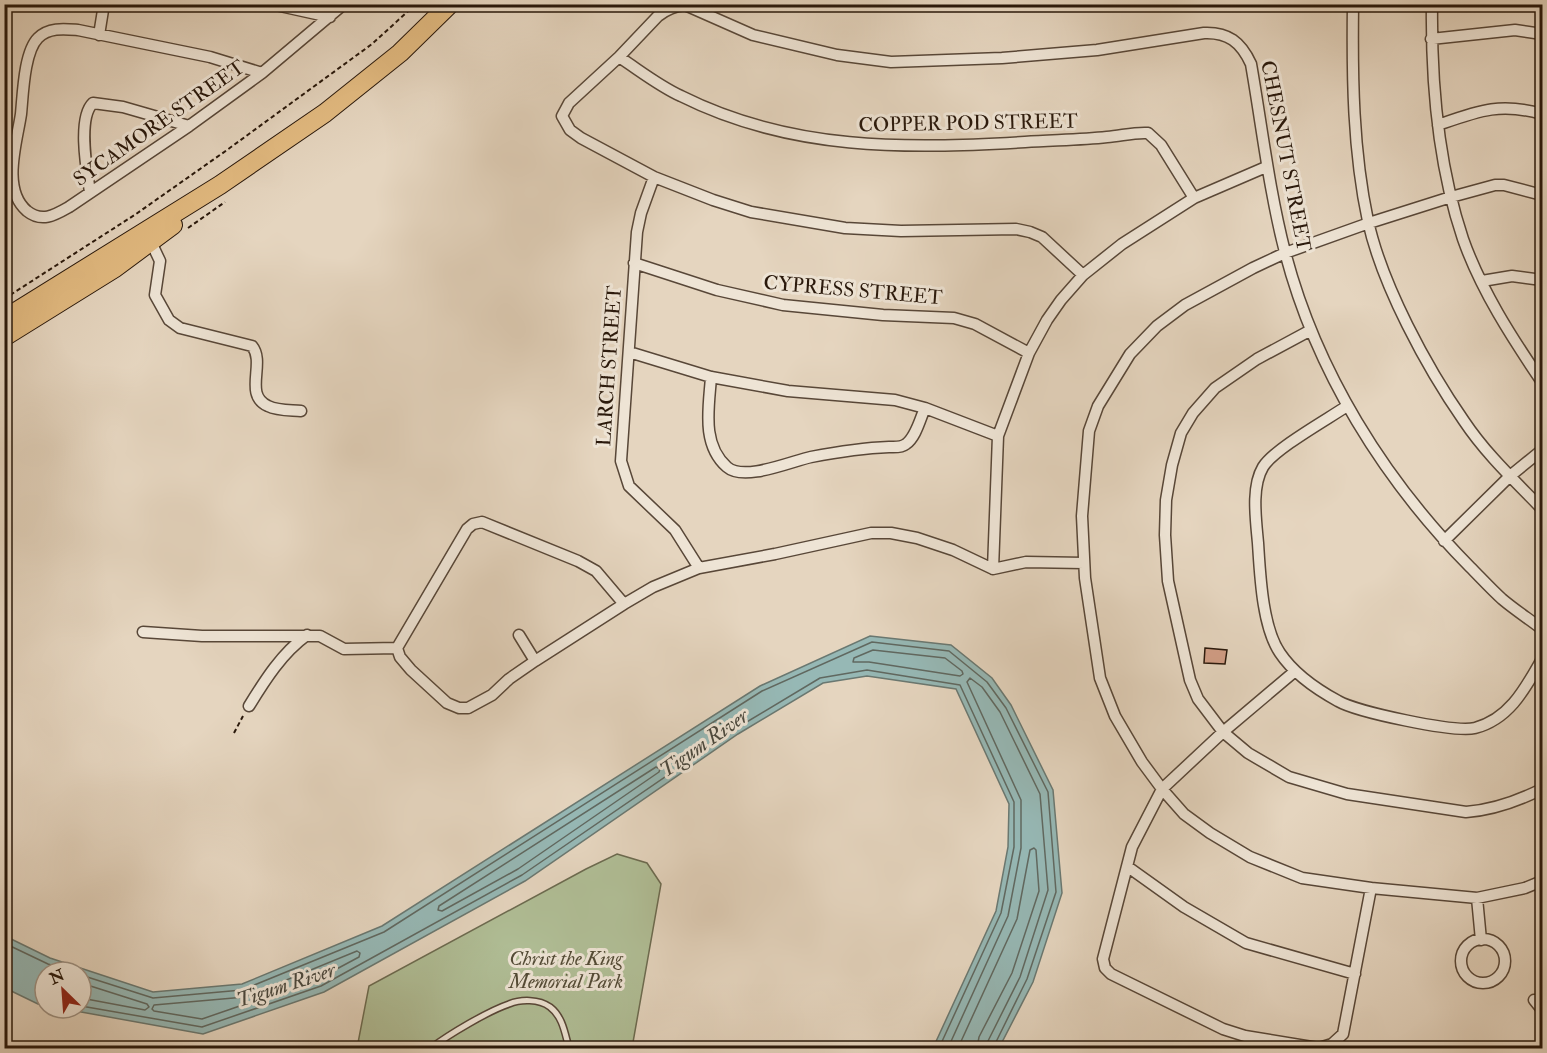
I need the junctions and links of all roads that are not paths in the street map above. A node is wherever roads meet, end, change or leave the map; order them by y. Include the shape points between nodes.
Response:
1 (104, 4) edge
2 (271, 4) edge
3 (344, 4) edge
4 (450, 4) edge
5 (1353, 4) edge
6 (1432, 4) edge
7 (330, 16) junction
8 (1542, 34) edge
9 (99, 35) junction
10 (1431, 39) junction
11 (619, 57) junction
12 (262, 73) junction
13 (1542, 114) edge
14 (1438, 125) junction
15 (189, 126) junction
16 (1266, 167) junction
17 (654, 177) junction
18 (220, 185) junction
19 (90, 192) junction
20 (1542, 195) edge
21 (1451, 197) junction
22 (1194, 198) junction
23 (1369, 223) junction
24 (151, 242) junction
25 (1285, 254) junction
26 (634, 263) junction
27 (1083, 275) junction
28 (1542, 280) edge
29 (1482, 281) junction
30 (4, 319) edge
31 (1311, 330) junction
32 (4, 337) edge
33 (629, 352) junction
34 (1029, 353) junction
35 (711, 377) junction
36 (1542, 382) edge
37 (1347, 406) junction
38 (925, 408) junction
39 (301, 411) dead end
40 (998, 436) junction
41 (1542, 450) edge
42 (1510, 476) junction
43 (1542, 509) edge
44 (1444, 541) junction
45 (1084, 563) junction
46 (699, 568) junction
47 (993, 569) junction
48 (624, 604) junction
49 (1542, 629) edge
50 (143, 632) dead end
51 (307, 635) junction
52 (519, 635) dead end
53 (397, 648) junction
54 (1542, 658) edge
55 (535, 661) junction
56 (1294, 672) junction
57 (249, 706) road end
58 (1223, 732) junction
59 (1162, 789) junction
60 (1542, 789) edge
61 (1128, 867) junction
62 (1542, 881) edge
63 (1371, 888) junction
64 (1478, 898) junction
65 (1480, 940) junction
66 (1355, 974) junction
67 (1534, 1000) dead end
68 (1542, 1010) edge
69 (431, 1048) edge
70 (569, 1048) edge
71 (1319, 1048) edge

1 - 9 street
2 - 7 street
3 - 7 street, SYCAMORE STREET
4 - 18 highway via 400,53 326,113
5 - 23 street via 1358,164
6 - 10 street
7 - 12 street, SYCAMORE STREET
8 - 10 street via 1515,30
9 - 12 street via 210,57
9 - 19 street, SYCAMORE STREET via 64,29 37,39 29,57 14,163 13,184 20,203 42,219 54,216
10 - 14 street
11 - 16 street, CHESNUT STREET via 666,10 685,5 753,35 837,55 891,62 1085,51 1218,33 1239,44 1251,64
11 - 17 street, CHESNUT STREET via 569,104 562,116 580,138
11 - 22 street, COPPER POD STREET via 678,95 711,110 817,140 912,146 1148,133 1161,145
12 - 15 street, SYCAMORE STREET
13 - 14 street via 1491,108
14 - 21 street
15 - 19 street, SYCAMORE STREET
15 - 19 street via 123,107 93,104 86,114 85,137
16 - 22 street
16 - 25 street, CHESNUT STREET
17 - 26 street, LARCH STREET via 641,213
17 - 27 street via 751,212 845,228 1030,232 1041,237
18 - 24 highway
18 - 30 highway
20 - 21 street via 1494,185
21 - 23 street
21 - 29 street
22 - 27 street via 1122,243
23 - 25 street
23 - 42 street via 1386,275 1417,342 1464,421
24 - 32 highway
24 - 39 street via 160,261 155,294 169,320 180,328 252,346 258,358 255,389 261,399 267,406
25 - 31 street, CHESNUT STREET
25 - 45 street via 1185,305 1156,326 1130,354 1098,406 1089,431 1082,516
26 - 33 street, LARCH STREET
26 - 34 street, CYPRESS STREET via 717,290 783,305 954,318 975,324
27 - 34 street via 1047,320
28 - 29 street via 1512,276
29 - 36 street
31 - 37 street, CHESNUT STREET
31 - 58 street via 1257,359 1215,388 1192,413 1181,433 1172,465 1165,524 1168,581 1190,680 1198,699
33 - 35 street
33 - 46 street, LARCH STREET via 621,461 624,473 637,496 675,530
34 - 40 street
35 - 38 street via 788,391 895,400
35 - 38 street via 711,443 726,466 739,472 838,452 901,446 912,438
37 - 44 street, CHESNUT STREET via 1382,460
37 - 56 street via 1277,453 1264,466 1257,482 1257,527 1266,616 1278,650
38 - 40 street
40 - 47 street
41 - 42 street
42 - 43 street
42 - 44 street
44 - 49 street, CHESNUT STREET via 1502,599
45 - 47 street via 1026,562
45 - 59 street via 1100,678 1115,716
46 - 47 street via 871,533 891,533 953,550
46 - 48 street
48 - 53 street via 596,571 483,522 467,529
48 - 55 street
50 - 51 street
51 - 53 street via 320,636 344,649
51 - 57 street via 282,659
52 - 55 street
53 - 55 street via 411,670 447,703 459,708 478,704
54 - 56 street via 1512,707 1474,729 1439,727 1340,703
56 - 58 street
58 - 59 street
58 - 60 street via 1248,753 1288,777 1347,794 1466,812 1518,801
59 - 61 street via 1132,847
59 - 63 street via 1193,820 1250,857 1302,878
61 - 66 street via 1184,907 1245,943
61 - 71 street via 1102,959 1111,974 1223,1029
62 - 64 street
63 - 64 street
63 - 66 street
64 - 65 street
65 - 65 street via 1468,946 1462,966 1469,978 1490,982 1501,974 1505,960 1494,942
66 - 71 street via 1343,1034 1332,1044
67 - 68 street
69 - 70 lane via 509,1003 531,1001 551,1008 562,1023

